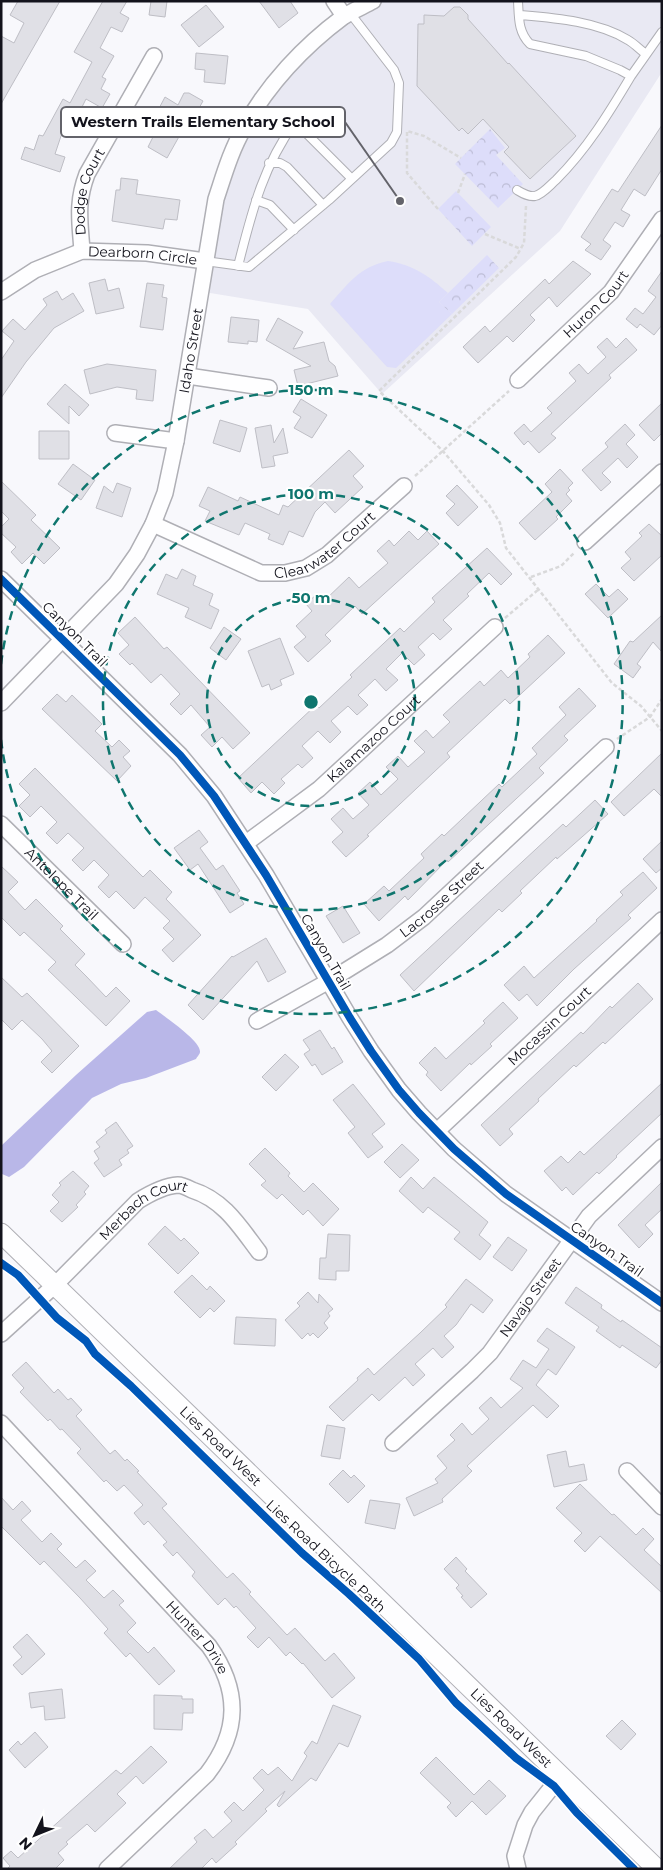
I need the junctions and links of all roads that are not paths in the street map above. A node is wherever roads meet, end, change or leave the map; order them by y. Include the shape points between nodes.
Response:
1 (334, 1) edge
2 (374, 1) edge
3 (518, 1) edge
4 (347, 15) junction
5 (518, 15) junction
6 (662, 32) edge
7 (646, 54) junction
8 (154, 56) dead end
9 (631, 76) junction
10 (270, 163) junction
11 (352, 179) junction
12 (517, 190) dead end
13 (256, 200) junction
14 (323, 205) junction
15 (662, 219) edge
16 (294, 230) junction
17 (82, 251) junction
18 (205, 261) junction
19 (238, 266) junction
20 (1, 292) edge
21 (188, 376) junction
22 (518, 380) road end
23 (268, 388) dead end
24 (115, 432) dead end
25 (176, 442) junction
26 (662, 472) edge
27 (404, 486) road end
28 (153, 524) junction
29 (586, 542) road end
30 (1, 579) edge
31 (495, 627) road end
32 (63, 640) junction
33 (1, 703) edge
34 (606, 747) road end
35 (1, 824) edge
36 (246, 843) junction
37 (662, 920) edge
38 (122, 944) dead end
39 (329, 981) junction
40 (257, 1022) dead end
41 (436, 1131) junction
42 (662, 1147) edge
43 (1, 1233) edge
44 (571, 1239) junction
45 (259, 1252) dead end
46 (55, 1285) junction
47 (662, 1303) edge
48 (1, 1334) edge
49 (1, 1423) edge
50 (394, 1443) dead end
51 (627, 1471) dead end
52 (662, 1506) edge
53 (560, 1777) junction
54 (107, 1869) edge
55 (518, 1869) edge
56 (657, 1869) edge

1 - 4 street
2 - 4 street, Idaho Street
3 - 5 lane
4 - 11 lane via 394,70 399,83 397,132 391,143
4 - 18 street, Idaho Street via 282,74 244,128 216,199
5 - 7 lane via 607,30
5 - 9 lane via 521,32 530,44 586,56
6 - 7 lane
7 - 9 lane
8 - 17 street, Dodge Court via 87,174 79,206
9 - 12 lane via 575,161 542,192 534,196
10 - 11 lane via 295,122
10 - 13 lane
10 - 14 lane via 287,167
11 - 14 lane
13 - 16 lane via 270,205
13 - 19 lane
14 - 16 lane
15 - 22 street, Huron Court via 611,292
16 - 19 lane via 248,267
17 - 18 street, Dearborn Circle via 147,253
17 - 20 street, Dearborn Circle via 35,270
18 - 19 lane
18 - 21 street, Idaho Street
21 - 23 street
21 - 25 street, Idaho Street
24 - 25 street
25 - 28 street, Idaho Street via 165,493
26 - 29 street
27 - 28 street, Clearwater Court via 327,555 306,568 285,573 261,573
28 - 32 street, Idaho Street via 116,584
30 - 32 street, Canyon Trail
31 - 36 street, Kalamazoo Court via 319,789
32 - 33 street, Idaho Street
32 - 36 street, Canyon Trail via 180,755 214,796
34 - 39 street, Lacrosse Street via 424,917 387,945
35 - 38 street, Antelope Trail
36 - 39 street, Canyon Trail
37 - 41 street, Mocassin Court
39 - 40 street, Lacrosse Street
39 - 41 street, Canyon Trail via 384,1071
41 - 44 street, Canyon Trail via 498,1188
42 - 44 street, Navajo Street via 596,1208
43 - 46 street, Lies Road West
44 - 47 street, Canyon Trail
44 - 50 street, Navajo Street via 490,1353
45 - 46 street, Merbach Court via 232,1216 213,1198 178,1185 150,1193 138,1201
46 - 48 street, Merbach Court
46 - 53 street, Lies Road West
49 - 54 street, Hunter Drive via 210,1646 228,1679 233,1708 228,1736 218,1760 208,1774
51 - 52 street
53 - 55 street via 525,1825 515,1856
53 - 56 street, Lies Road West

